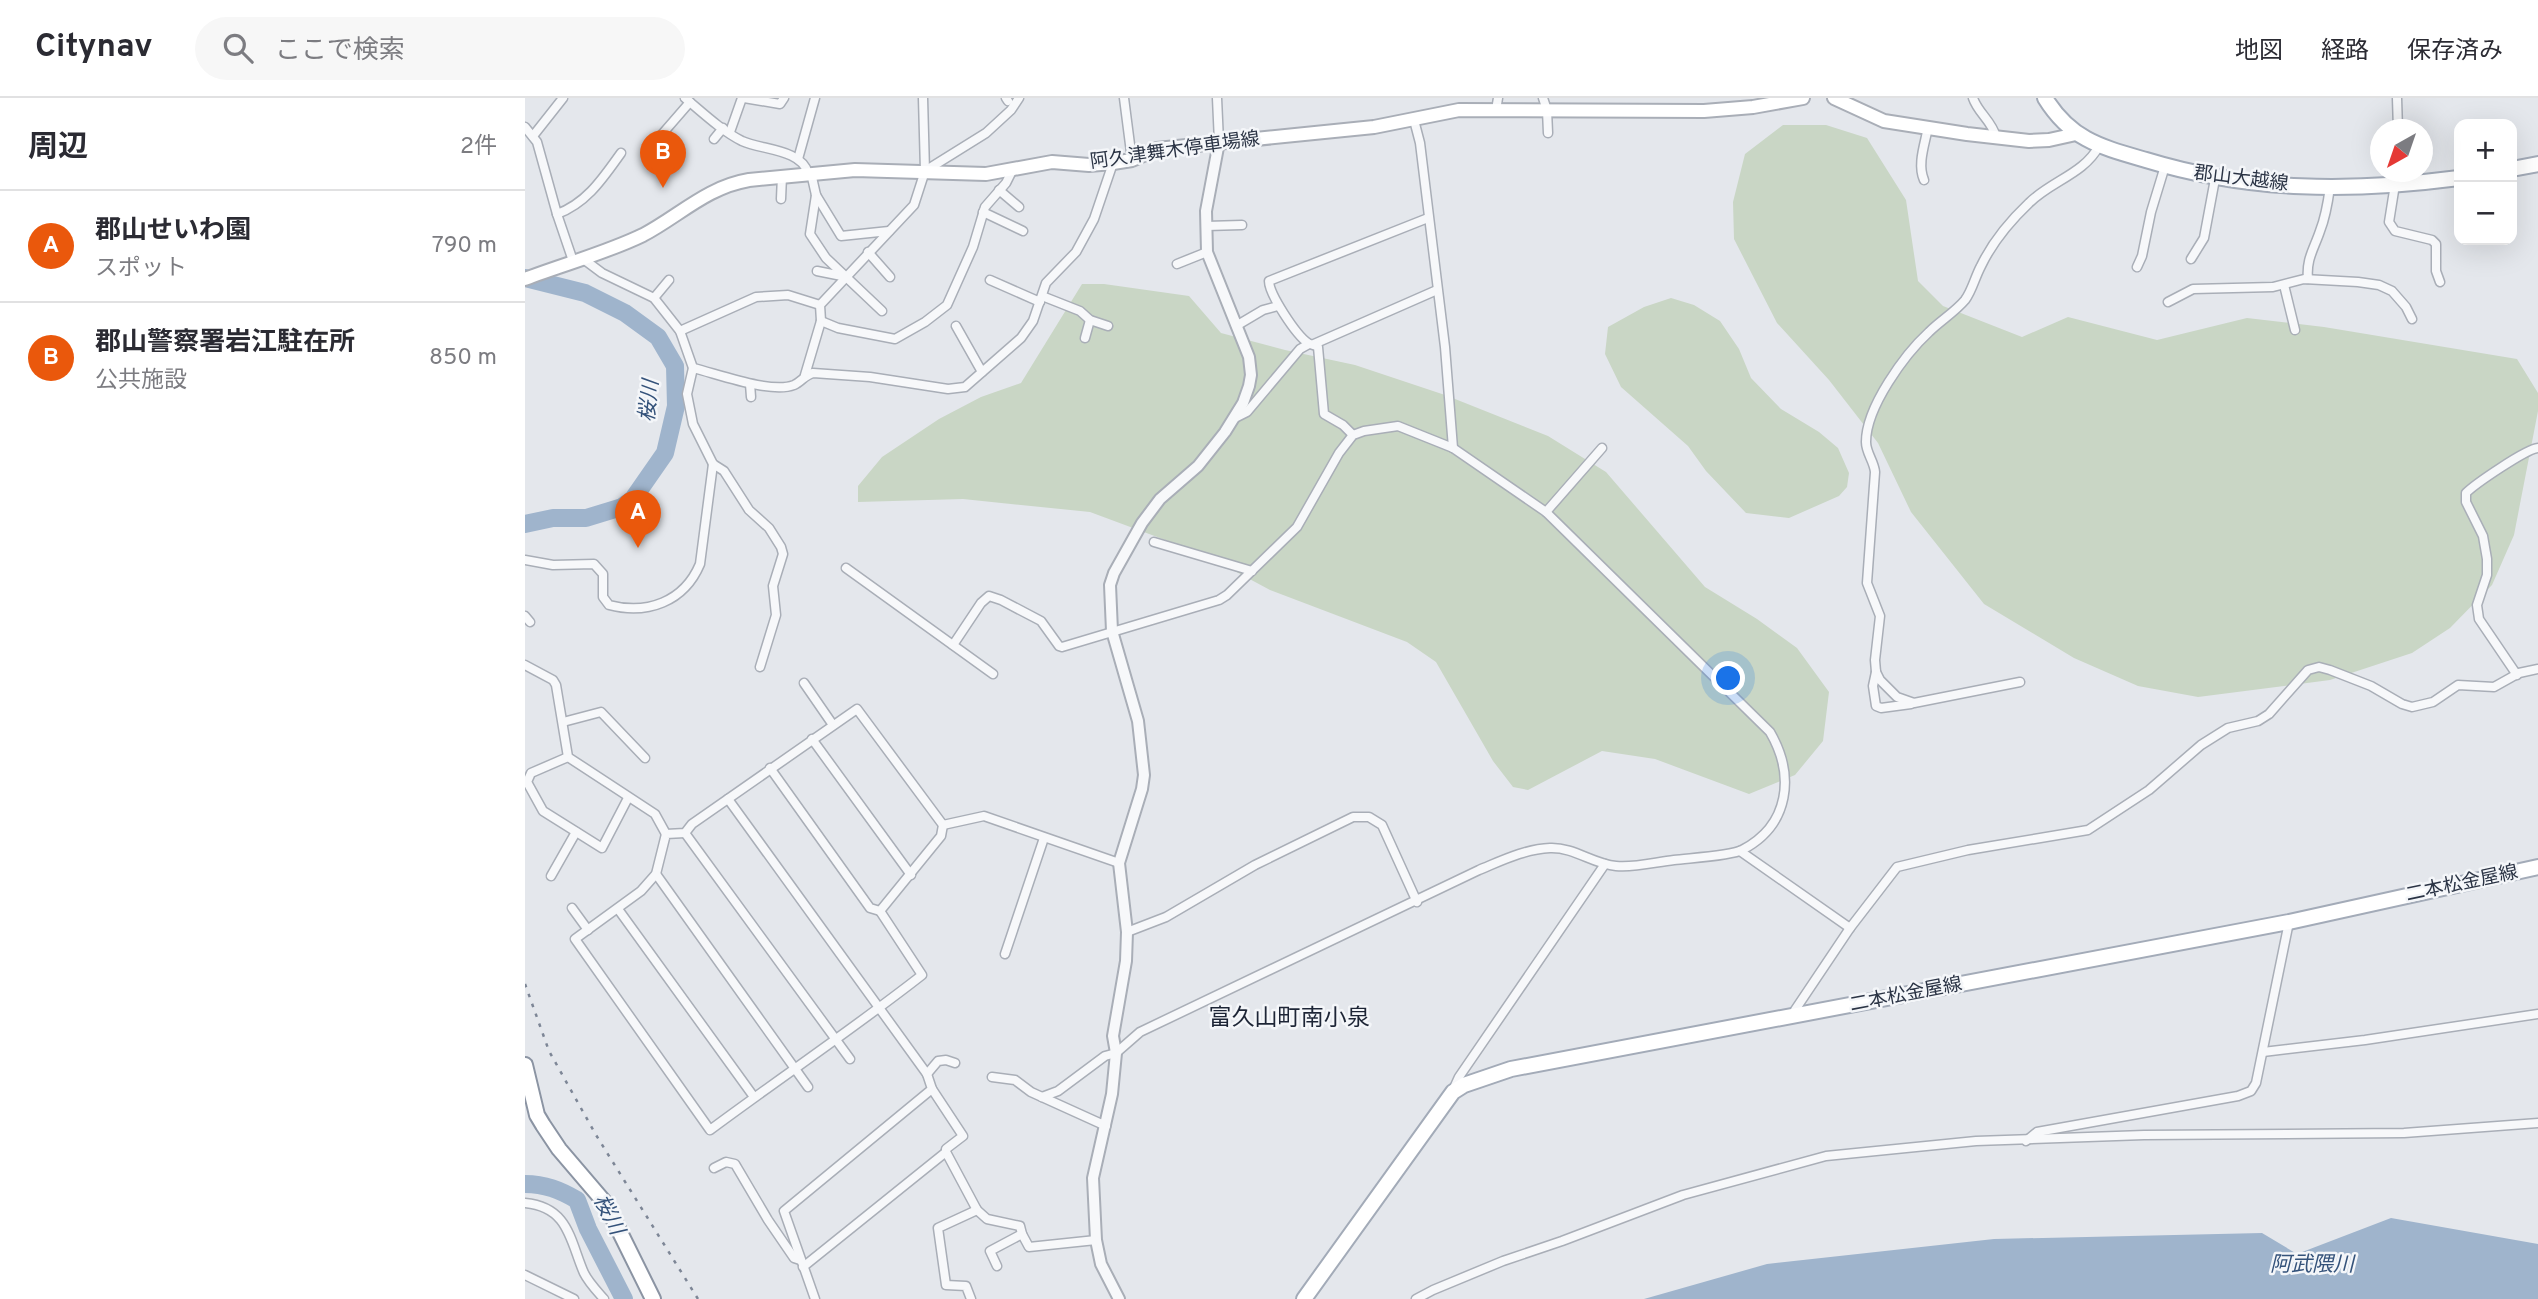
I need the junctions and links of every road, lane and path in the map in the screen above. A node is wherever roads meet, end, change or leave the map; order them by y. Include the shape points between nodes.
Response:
1 (563, 98) edge
2 (743, 98) edge
3 (784, 98) edge
4 (815, 98) edge
5 (923, 98) edge
6 (1019, 98) edge
7 (1124, 98) edge
8 (1217, 98) edge
9 (1803, 98) edge
10 (1835, 98) edge
11 (1973, 98) edge
12 (2045, 98) edge
13 (2397, 98) edge
14 (687, 100) edge
15 (1497, 104) edge
16 (1545, 104) edge
17 (2398, 119) edge
18 (1414, 120) junction
19 (525, 127) edge
20 (1928, 127) junction
21 (727, 130) junction
22 (1548, 133) dead end
23 (2075, 134) junction
24 (533, 136) junction
25 (1996, 138) junction
26 (715, 139) dead end
27 (657, 141) dead end
28 (1219, 142) junction
29 (2099, 146) junction
30 (621, 153) dead end
31 (798, 159) junction
32 (1132, 160) junction
33 (1113, 163) junction
34 (2538, 164) edge
35 (2165, 166) junction
36 (2517, 168) edge
37 (1013, 169) junction
38 (925, 171) junction
39 (809, 173) junction
40 (782, 176) junction
41 (2433, 178) edge
42 (2454, 178) edge
43 (2215, 179) junction
44 (1924, 180) dead end
45 (2372, 182) edge
46 (2397, 182) edge
47 (2330, 187) junction
48 (999, 190) junction
49 (816, 195) junction
50 (781, 199) dead end
51 (1019, 207) dead end
52 (983, 212) junction
53 (557, 214) junction
54 (1428, 218) junction
55 (1242, 225) dead end
56 (1206, 226) junction
57 (889, 231) junction
58 (1023, 231) dead end
59 (868, 252) junction
60 (1207, 252) junction
61 (577, 259) junction
62 (2191, 259) dead end
63 (1177, 264) dead end
64 (2137, 267) dead end
65 (817, 271) dead end
66 (845, 277) junction
67 (890, 277) dead end
68 (525, 279) edge
69 (990, 279) dead end
70 (2308, 279) junction
71 (669, 280) dead end
72 (2440, 282) dead end
73 (2284, 285) junction
74 (1437, 290) junction
75 (654, 298) junction
76 (1041, 299) junction
77 (2168, 302) dead end
78 (820, 305) junction
79 (1278, 306) junction
80 (882, 312) dead end
81 (2412, 319) dead end
82 (1090, 320) junction
83 (821, 321) junction
84 (956, 326) dead end
85 (1108, 326) dead end
86 (1236, 326) junction
87 (2295, 330) dead end
88 (680, 331) junction
89 (1085, 338) dead end
90 (1311, 344) junction
91 (693, 368) junction
92 (982, 372) junction
93 (805, 375) junction
94 (750, 384) junction
95 (751, 397) dead end
96 (1233, 419) junction
97 (1353, 435) junction
98 (1602, 447) dead end
99 (1453, 448) junction
100 (2538, 448) edge
101 (713, 464) junction
102 (1546, 512) junction
103 (1154, 542) dead end
104 (525, 560) edge
105 (846, 568) dead end
106 (1252, 571) junction
107 (1112, 631) junction
108 (953, 645) junction
109 (525, 665) edge
110 (760, 667) dead end
111 (2538, 669) edge
112 (1876, 672) junction
113 (993, 674) dead end
114 (2517, 674) junction
115 (2020, 682) dead end
116 (804, 683) dead end
117 (1914, 703) junction
118 (563, 722) junction
119 (833, 725) junction
120 (812, 739) junction
121 (568, 757) junction
122 (645, 758) dead end
123 (769, 768) junction
124 (628, 798) junction
125 (728, 799) junction
126 (943, 825) junction
127 (576, 832) junction
128 (666, 834) junction
129 (685, 834) junction
130 (1044, 838) junction
131 (1740, 851) junction
132 (1119, 863) junction
133 (1605, 864) junction
134 (2538, 867) edge
135 (656, 874) junction
136 (911, 875) junction
137 (551, 876) dead end
138 (1417, 902) junction
139 (572, 908) dead end
140 (618, 909) junction
141 (880, 911) junction
142 (2289, 922) junction
143 (1850, 928) junction
144 (588, 930) junction
145 (1127, 932) junction
146 (1005, 954) dead end
147 (879, 1009) junction
148 (2538, 1014) edge
149 (1794, 1016) junction
150 (835, 1040) junction
151 (2263, 1052) junction
152 (1116, 1053) junction
153 (850, 1059) dead end
154 (955, 1063) dead end
155 (525, 1065) edge
156 (796, 1070) junction
157 (927, 1074) junction
158 (992, 1077) dead end
159 (808, 1087) dead end
160 (932, 1089) junction
161 (1453, 1092) junction
162 (754, 1097) junction
163 (1042, 1097) junction
164 (2538, 1123) edge
165 (1106, 1126) junction
166 (2026, 1141) junction
167 (947, 1152) junction
168 (715, 1168) dead end
169 (525, 1203) edge
170 (977, 1210) junction
171 (1022, 1234) junction
172 (1096, 1240) junction
173 (802, 1264) junction
174 (997, 1266) dead end
175 (525, 1275) edge
176 (1116, 1298) edge
177 (574, 1299) edge
178 (604, 1299) edge
179 (653, 1299) edge
180 (815, 1299) edge
181 (971, 1299) edge
182 (1304, 1299) edge
183 (1416, 1299) edge

1 - 24 street
2 - 3 street via 780,104
2 - 21 street
4 - 31 street
5 - 38 street
6 - 38 street via 986,133
7 - 32 street
8 - 28 street
9 - 16 main road, 阿久津舞木停車場線 via 1704,111
10 - 20 main road via 1884,121
11 - 25 street
12 - 23 main road, 郡山大越線
13 - 17 street
14 - 21 street
14 - 27 street
15 - 16 main road, 阿久津舞木停車場線
15 - 18 main road, 阿久津舞木停車場線
16 - 22 street
18 - 28 main road, 阿久津舞木停車場線
18 - 54 street
19 - 24 street
20 - 25 main road
20 - 44 street via 1920,164
21 - 26 street
21 - 31 street via 742,141
23 - 25 main road via 2049,140
23 - 29 main road, 郡山大越線
24 - 53 street
28 - 32 main road, 阿久津舞木停車場線 via 1157,149
28 - 56 street
29 - 35 main road, 郡山大越線
29 - 112 street via 2078,170 2047,187 2010,221 1982,263 1967,297 1909,353 1880,397 1866,442 1875,472 1867,583 1879,616
30 - 53 street via 585,199
31 - 39 street
32 - 33 main road, 阿久津舞木停車場線
33 - 37 main road, 阿久津舞木停車場線 via 1052,162
33 - 76 street via 1094,219 1076,252 1046,283
34 - 36 main road
35 - 43 main road, 郡山大越線
35 - 64 street
37 - 38 main road, 阿久津舞木停車場線 via 974,174
37 - 48 street
38 - 39 main road, 阿久津舞木停車場線
38 - 57 street via 913,205
39 - 40 main road, 阿久津舞木停車場線
39 - 49 street
40 - 50 street
40 - 61 main road, 阿久津舞木停車場線 via 722,187 640,236
41 - 42 main road, 郡山大越線
43 - 47 main road, 郡山大越線
43 - 62 street via 2204,238
45 - 47 main road, 郡山大越線
46 - 72 street via 2390,225 2395,231 2433,240
47 - 70 street via 2325,217 2309,256
48 - 51 street
48 - 52 street
49 - 57 street via 841,236
49 - 66 street via 810,234
52 - 58 street
52 - 83 street via 951,300 925,322 895,339
53 - 61 street
54 - 74 street
54 - 79 street via 1269,281
55 - 56 street
56 - 60 street
57 - 59 street
59 - 66 street
59 - 67 street
60 - 63 street
60 - 86 street
61 - 68 main road, 阿久津舞木停車場線
61 - 75 street
65 - 66 street
66 - 78 street
66 - 80 street
69 - 76 street
70 - 73 street
70 - 81 street via 2385,287 2400,299
71 - 75 street
73 - 77 street via 2193,289
73 - 87 street
74 - 90 street
74 - 99 street
75 - 88 street
76 - 82 street via 1080,311
76 - 92 street via 1021,338
78 - 83 street
78 - 88 street via 788,295 756,297
79 - 86 street
79 - 90 street
82 - 85 street
82 - 89 street
83 - 93 street
84 - 92 street
86 - 96 street via 1251,375
88 - 91 street
90 - 96 street via 1300,349 1247,412
90 - 97 street via 1318,347 1322,411
91 - 94 street
91 - 101 street via 687,394 689,412
92 - 93 street via 957,389 870,377
93 - 94 street via 789,386
94 - 95 street
96 - 107 street via 1198,466 1160,499 1142,523 1110,585
97 - 99 street via 1398,426
97 - 106 street via 1297,527
98 - 102 street
99 - 102 street
100 - 114 street via 2518,456 2466,493 2487,559 2477,605 2479,619
101 - 104 street via 700,564 693,577 661,604 645,608 609,605 603,597 603,574 593,564
101 - 110 street via 724,471 750,510 775,535 783,554 773,586 776,615
102 - 131 street via 1770,732 1784,768 1783,800 1776,822
103 - 106 street
105 - 108 street
106 - 107 street via 1219,600
107 - 108 street via 1059,646 1041,621 989,596
107 - 132 street via 1138,721 1144,761 1142,789
108 - 113 street
109 - 118 street via 553,680
111 - 114 street
112 - 117 street via 1891,692
112 - 117 street via 1876,706
114 - 143 street via 2494,687 2458,685 2433,702 2412,707 2319,667 2308,670 2269,714 2228,728 2095,826 2079,833 1968,850 1897,867
115 - 117 street
116 - 119 street
118 - 121 street
118 - 122 street via 601,712
119 - 120 street
119 - 126 street via 857,709
120 - 123 street
120 - 136 street
121 - 124 street
121 - 127 street via 531,773 527,782 543,811
123 - 125 street
123 - 141 street via 870,908
124 - 127 street via 602,848
124 - 128 street via 655,814
125 - 129 street
125 - 147 street
126 - 130 street via 984,816
126 - 136 street via 941,836
127 - 137 street
128 - 129 street
128 - 135 street
129 - 150 street
130 - 132 street
130 - 146 street
131 - 133 street via 1618,867
131 - 143 street
132 - 145 street
133 - 138 street via 1564,849 1541,849 1479,870
133 - 161 street
134 - 142 main road, 二本松金屋線
135 - 140 street
135 - 156 street
136 - 141 street
138 - 145 street via 1381,825 1374,818 1359,816 1255,865 1166,917
138 - 152 street via 1140,1032
139 - 144 street
140 - 144 street
140 - 162 street
141 - 147 street via 922,975
142 - 149 main road, 二本松金屋線
142 - 151 street
143 - 149 street
144 - 162 street via 575,939 710,1130
145 - 152 street via 1113,1035
147 - 150 street
147 - 157 street
148 - 151 street
149 - 161 main road, 二本松金屋線 via 1511,1069
150 - 153 street
150 - 156 street
151 - 166 street via 2249,1093 2037,1132
152 - 163 street
152 - 165 street
154 - 157 street via 938,1061
155 - 179 main road via 537,1115 606,1204
156 - 159 street
156 - 162 street
157 - 160 street
158 - 163 street via 1015,1080
160 - 167 street via 963,1136
160 - 173 street via 785,1209
161 - 182 main road, 二本松金屋線
163 - 165 street
164 - 166 street via 2404,1133 2144,1135
165 - 172 street via 1093,1178
166 - 183 street via 1953,1142 1826,1156 1683,1195 1492,1265
167 - 170 street
167 - 173 street
168 - 173 street via 726,1162 735,1164 768,1220
169 - 178 street via 545,1207 560,1219 585,1273
170 - 171 street via 987,1219 1020,1226
170 - 181 street via 938,1228 946,1285 966,1286
171 - 172 street via 1029,1247
171 - 174 street via 990,1251
172 - 176 street
173 - 180 street
175 - 177 street

